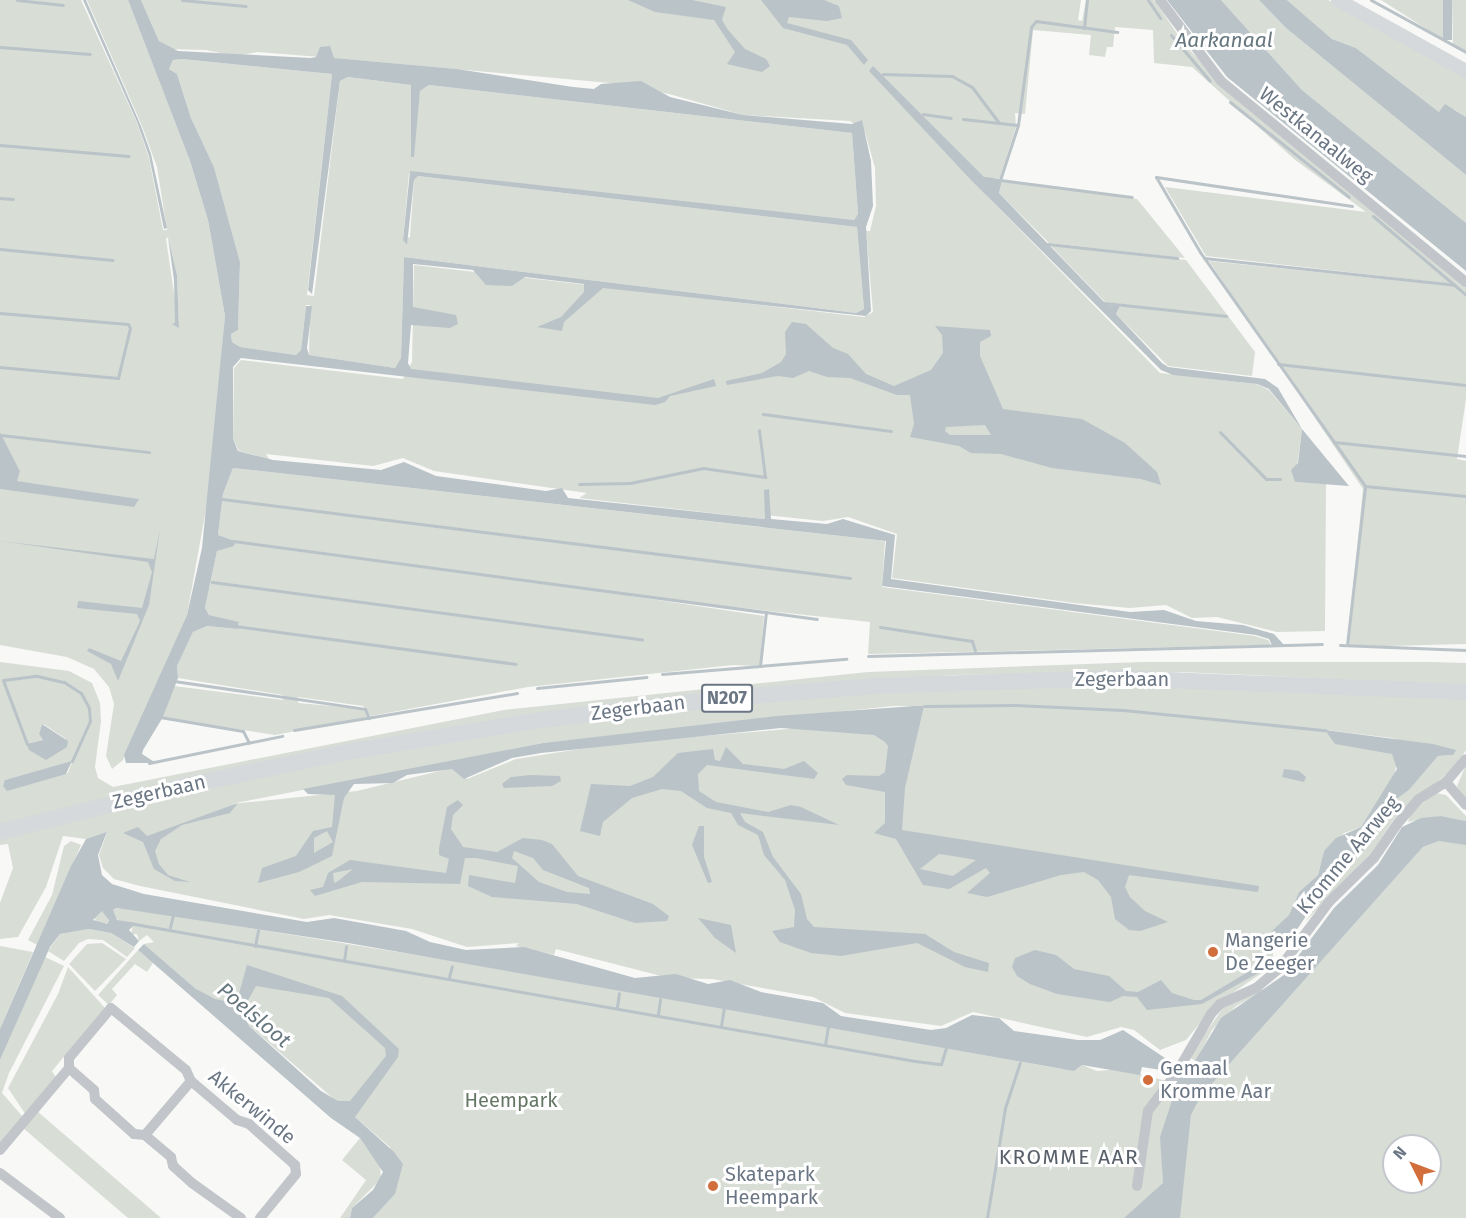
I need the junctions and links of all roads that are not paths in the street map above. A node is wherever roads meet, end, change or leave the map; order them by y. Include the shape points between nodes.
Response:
1 (1160, 0) edge
2 (1338, 0) edge
3 (1466, 71) edge
4 (1466, 282) edge
5 (1466, 692) edge
6 (1466, 759) edge
7 (1446, 782) junction
8 (1466, 805) edge
9 (0, 832) edge
10 (69, 1068) junction
11 (191, 1081) junction
12 (145, 1135) junction
13 (0, 1150) edge
14 (0, 1173) edge
15 (1137, 1186) dead end
16 (60, 1218) edge
17 (241, 1218) edge
18 (260, 1218) edge

1 - 4 street, Westkanaalweg via 1221,81
2 - 3 main road
5 - 9 main road, Zegerbaan / N207 via 1118,678 895,685 728,698 540,720 352,751 185,786
6 - 7 street, Kromme Aarweg
7 - 8 street
7 - 15 street, Kromme Aarweg via 1419,800 1398,823 1374,858 1329,902 1279,969 1257,988 1220,1004 1211,1014 1148,1111
10 - 11 street, Akkerwinde via 69,1058 111,1008 186,1070
10 - 12 street via 94,1090 94,1099 134,1134
10 - 13 street, Akkerwinde
11 - 12 street, Akkerwinde
11 - 18 street, Akkerwinde via 295,1165 296,1174
12 - 17 street via 171,1157 173,1166
14 - 16 street

